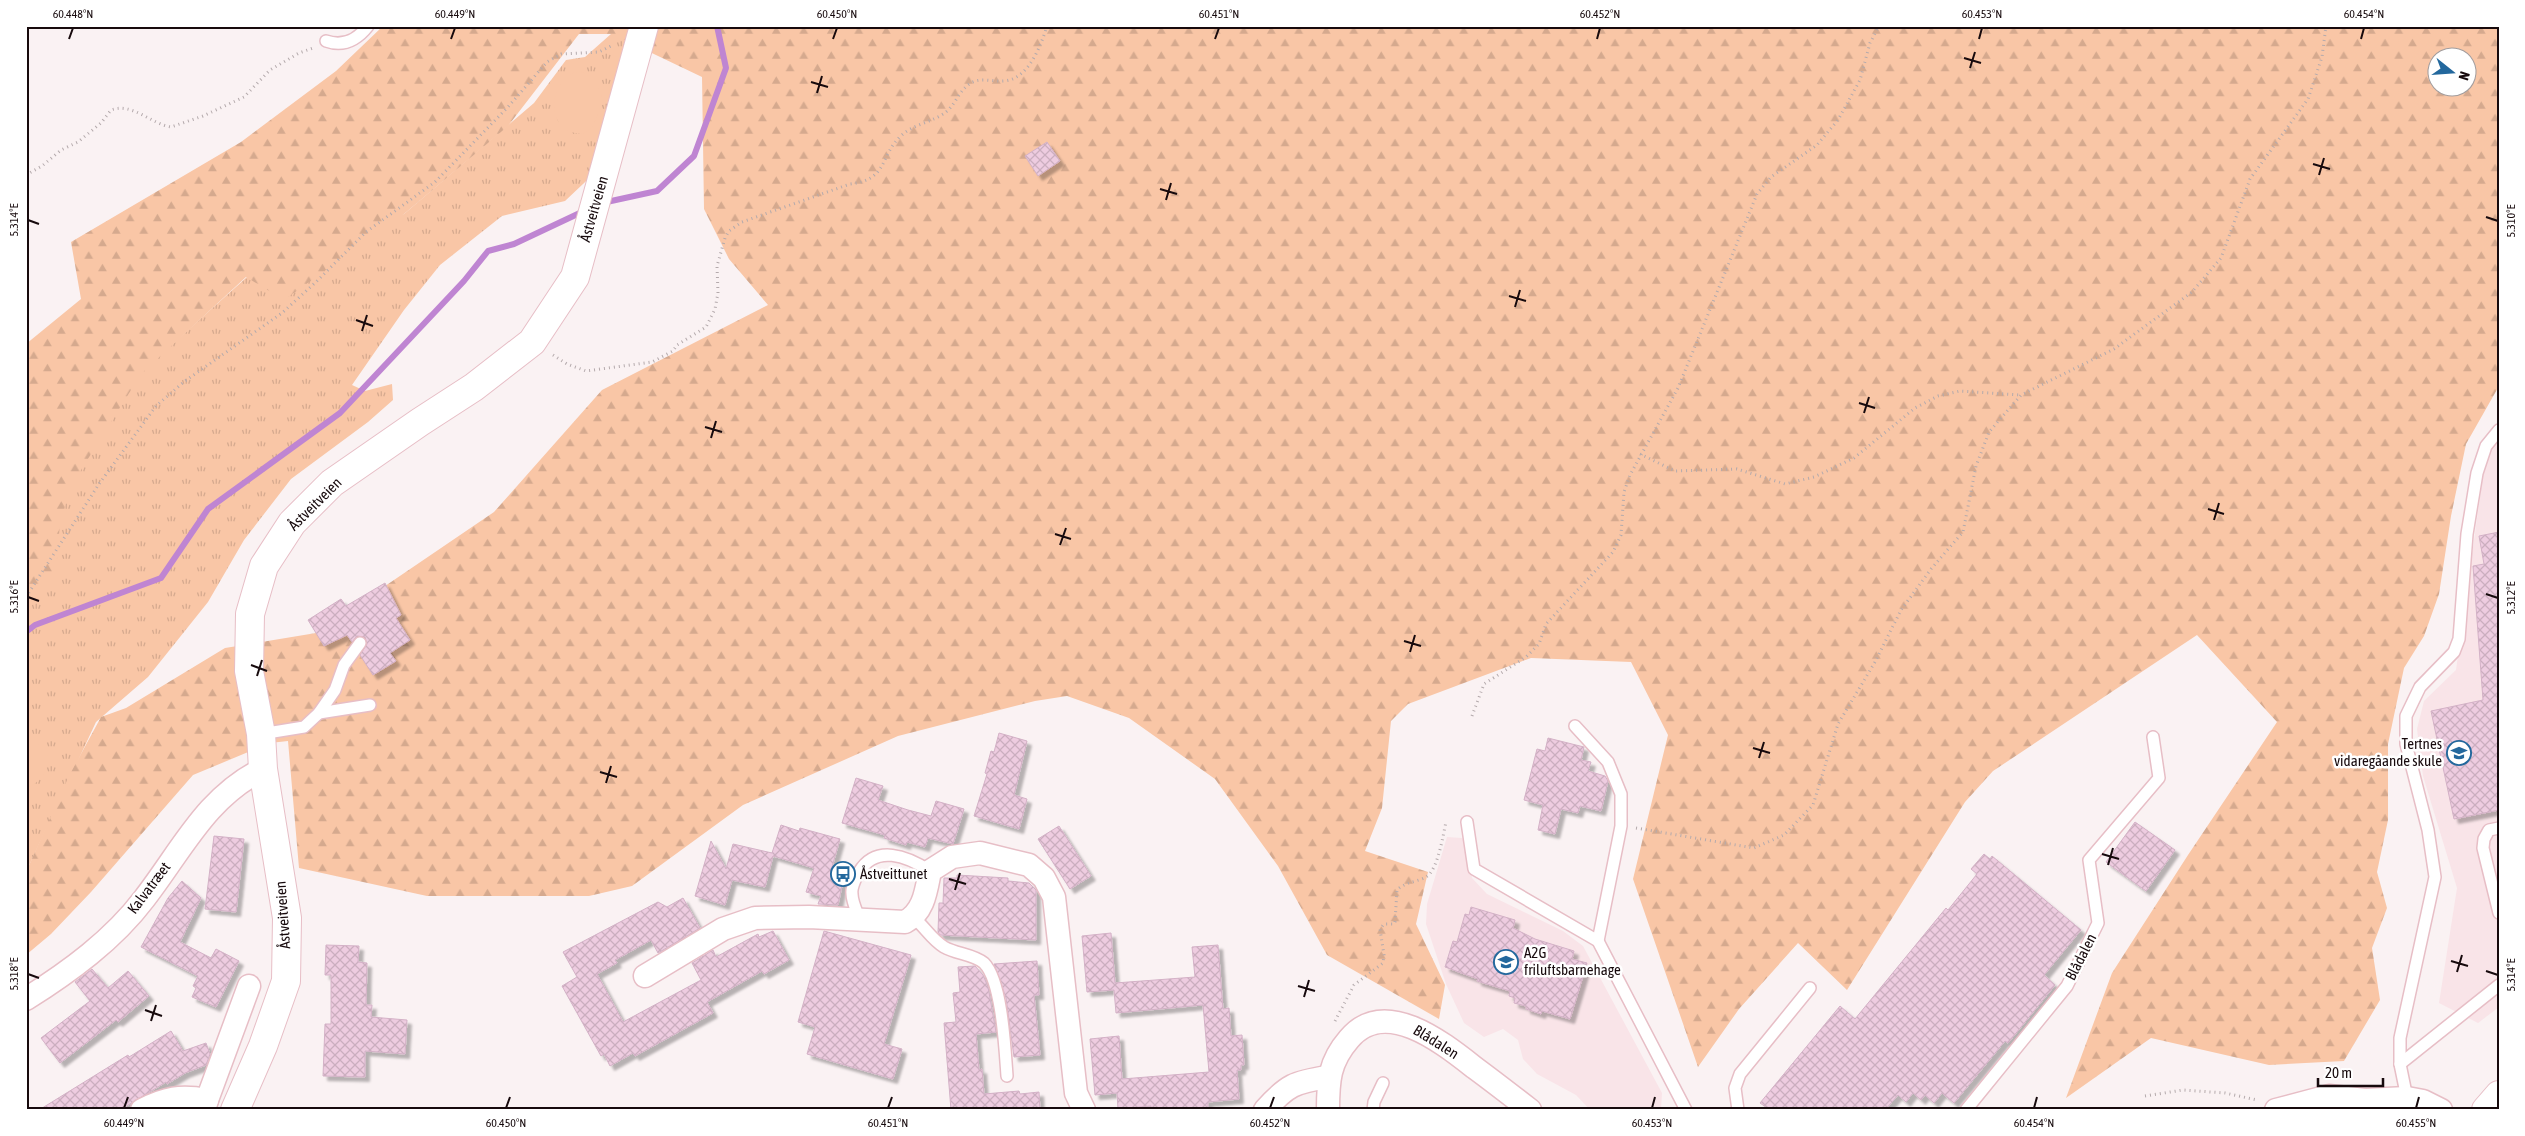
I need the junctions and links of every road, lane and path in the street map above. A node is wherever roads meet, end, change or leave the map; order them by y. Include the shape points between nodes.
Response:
1 (368, 26) edge
2 (1047, 26) edge
3 (1879, 26) edge
4 (2326, 26) edge
5 (644, 28) edge
6 (326, 40) joint
7 (26, 174) edge
8 (532, 342) junction
9 (2021, 395) junction
10 (2499, 430) edge
11 (1640, 454) junction
12 (26, 597) edge
13 (360, 643) dead end
14 (370, 705) dead end
15 (319, 713) junction
16 (1472, 716) dead end
17 (1575, 726) dead end
18 (261, 734) junction
19 (2153, 737) dead end
20 (263, 769) junction
21 (1446, 822) dead end
22 (1466, 822) dead end
23 (1621, 826) junction
24 (2499, 828) edge
25 (930, 870) junction
26 (2499, 913) edge
27 (914, 918) junction
28 (860, 920) junction
29 (1598, 941) junction
30 (645, 976) dead end
31 (2499, 985) edge
32 (250, 986) dead end
33 (1810, 988) dead end
34 (26, 999) edge
35 (1349, 1039) junction
36 (2400, 1064) junction
37 (1007, 1076) dead end
38 (1328, 1077) junction
39 (1383, 1083) dead end
40 (2499, 1094) edge
41 (2145, 1096) dead end
42 (2407, 1098) junction
43 (205, 1105) edge
44 (2267, 1105) edge
45 (142, 1110) edge
46 (235, 1110) edge
47 (1084, 1110) edge
48 (1265, 1110) edge
49 (1328, 1110) edge
50 (1373, 1110) edge
51 (1530, 1110) edge
52 (1686, 1110) edge
53 (1738, 1110) edge
54 (1966, 1110) edge
55 (2441, 1110) edge
56 (2486, 1110) edge

1 - 6 lane via 350,41
2 - 8 path via 1041,46 1021,73 1005,81 971,83 946,112 902,135 876,174 865,183 850,184 742,222 729,231 717,266 715,309 706,328 677,345 673,351 652,362 586,371 566,364
3 - 11 path via 1870,43 1860,80 1838,120 1817,145 1771,177 1757,194 1678,388
4 - 9 path via 2322,57 2308,99 2250,179 2221,258 2192,292 2114,349
5 - 8 street, Åstveitveien via 575,277
5 - 12 path via 631,27 606,50 561,54 547,62 502,114 435,182 366,232 282,313 170,393 156,406 99,484
6 - 7 path via 270,70 244,97 171,127 131,110 111,110 78,142
8 - 18 street, Åstveitveien via 474,387 332,484 292,523 264,566 250,614 249,671
9 - 11 path via 1960,391 1938,396 1915,408 1854,458 1814,477 1785,484 1737,469 1675,471
9 - 23 path via 1989,432 1976,466 1963,532 1901,610 1838,724 1813,805 1784,835 1754,848
10 - 36 lane via 2486,446 2477,473 2459,639 2454,652 2420,687 2406,716 2406,744 2428,830 2435,877 2400,1038
11 - 16 path via 1624,492 1621,535 1613,552 1546,624 1539,644 1526,657 1484,684
13 - 15 lane via 344,665 334,690
14 - 15 lane
15 - 18 lane via 304,727
17 - 23 lane via 1608,762 1621,794
18 - 20 street, Åstveitveien
19 - 54 lane, Blådalen via 2159,778 2089,860 2098,923 2067,986
20 - 34 street, Kalvatræet via 246,777 214,803 144,900 104,941
20 - 46 street, Åstveitveien via 287,918 286,981 263,1046
21 - 35 path via 1434,869 1426,877 1397,890 1396,922 1384,924 1380,929 1383,963 1354,985 1334,1021
22 - 29 lane via 1474,869
23 - 29 lane
24 - 26 lane via 2490,830 2483,848
25 - 27 street via 924,901
25 - 28 lane via 891,854 880,855 863,865 852,894
25 - 47 street via 952,857 980,853 1029,865 1044,878 1054,897 1076,1093
27 - 28 street via 905,922
27 - 37 lane via 934,940 982,962 993,973 1005,1042
28 - 30 street via 756,918 722,930
29 - 52 lane
31 - 36 lane
32 - 43 street
33 - 53 lane via 1740,1074 1735,1088
35 - 38 street, Blådalen via 1338,1051
35 - 51 street, Blådalen via 1358,1028 1378,1021 1410,1025 1440,1041
36 - 42 lane
38 - 48 street via 1283,1089
38 - 49 street, Blådalen
39 - 50 lane
40 - 56 street
41 - 44 path via 2183,1090 2225,1093
42 - 44 street via 2365,1100 2329,1096
42 - 55 street
43 - 45 street via 192,1098 165,1099

